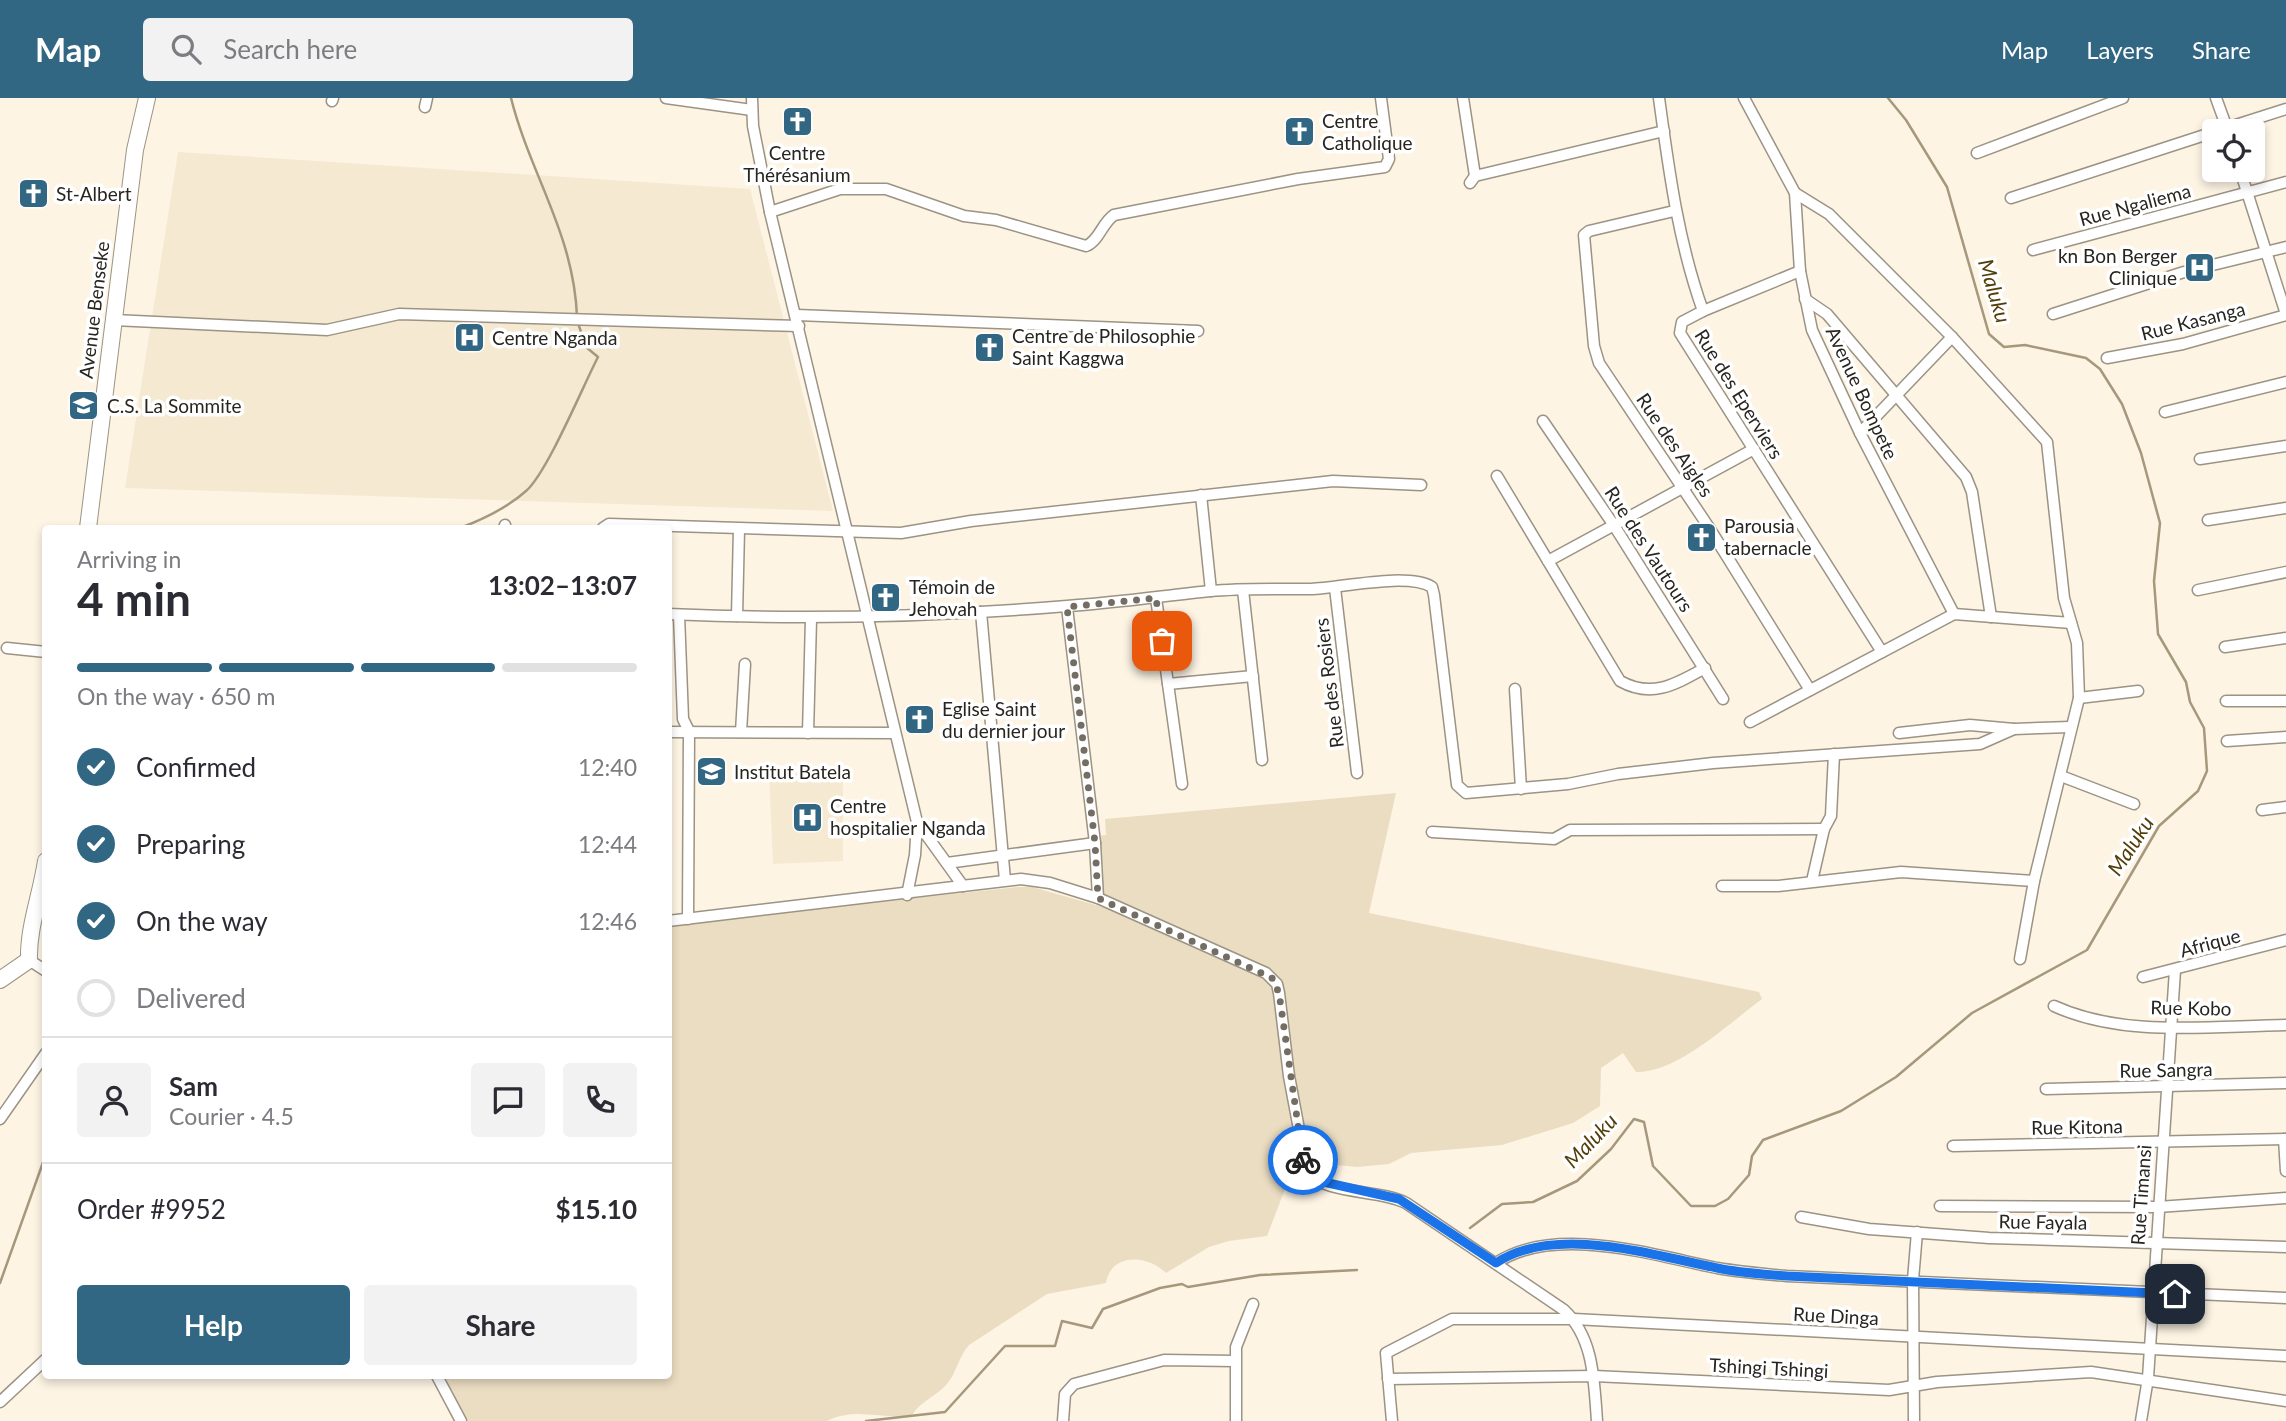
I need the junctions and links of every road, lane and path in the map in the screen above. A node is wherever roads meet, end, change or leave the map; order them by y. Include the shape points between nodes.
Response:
1 (147, 98) edge
2 (666, 98) edge
3 (1381, 98) edge
4 (1462, 98) edge
5 (1659, 98) edge
6 (1744, 98) edge
7 (2123, 98) edge
8 (2216, 98) edge
9 (752, 104) edge
10 (2286, 109) edge
11 (2219, 119) edge
12 (2256, 119) edge
13 (1664, 131) junction
14 (2202, 137) edge
15 (1977, 153) dead end
16 (2243, 182) edge
17 (2286, 182) edge
18 (1795, 193) junction
19 (2247, 193) junction
20 (2011, 198) dead end
21 (1674, 211) junction
22 (770, 212) junction
23 (2286, 247) edge
24 (2033, 250) dead end
25 (2265, 253) junction
26 (1800, 271) junction
27 (1805, 299) junction
28 (1703, 311) junction
29 (2053, 314) dead end
30 (2286, 315) edge
31 (114, 320) junction
32 (798, 321) junction
33 (1198, 331) dead end
34 (1952, 337) junction
35 (2107, 358) dead end
36 (2286, 382) edge
37 (1895, 396) junction
38 (2165, 412) dead end
39 (1543, 421) dead end
40 (1860, 433) junction
41 (2286, 446) edge
42 (1754, 449) junction
43 (2200, 458) dead end
44 (1497, 476) dead end
45 (1421, 485) dead end
46 (1684, 488) junction
47 (1201, 495) junction
48 (2286, 508) edge
49 (2208, 520) dead end
50 (88, 525) edge
51 (608, 525) edge
52 (635, 525) edge
53 (672, 526) edge
54 (1615, 527) junction
55 (739, 529) junction
56 (846, 533) junction
57 (1548, 561) junction
58 (2286, 572) edge
59 (1335, 588) junction
60 (1243, 590) junction
61 (2198, 590) dead end
62 (1211, 591) junction
63 (1156, 598) junction
64 (1067, 607) junction
65 (981, 612) junction
66 (1954, 614) junction
67 (674, 615) edge
68 (737, 616) junction
69 (1991, 617) junction
70 (867, 618) junction
71 (811, 619) junction
72 (2071, 623) junction
73 (2286, 638) edge
74 (2225, 647) dead end
75 (7, 648) dead end
76 (42, 652) edge
77 (1882, 652) junction
78 (744, 664) dead end
79 (1705, 668) junction
80 (1253, 676) junction
81 (1168, 684) junction
82 (1515, 689) dead end
83 (1810, 690) junction
84 (2138, 691) dead end
85 (2080, 698) junction
86 (1723, 699) dead end
87 (2226, 701) dead end
88 (2286, 701) edge
89 (1750, 722) dead end
90 (2070, 727) junction
91 (2014, 729) junction
92 (689, 731) junction
93 (672, 732) edge
94 (741, 732) junction
95 (808, 733) junction
96 (894, 733) junction
97 (1899, 733) dead end
98 (2286, 737) edge
99 (2227, 741) dead end
100 (1834, 754) junction
101 (1262, 760) dead end
102 (1357, 773) dead end
103 (2061, 776) junction
104 (1181, 785) dead end
105 (1521, 789) junction
106 (2134, 804) dead end
107 (2286, 807) edge
108 (2262, 810) dead end
109 (917, 822) junction
110 (1824, 829) junction
111 (1432, 832) dead end
112 (1095, 843) junction
113 (1002, 856) junction
114 (947, 863) junction
115 (1005, 880) junction
116 (1812, 881) junction
117 (2034, 881) junction
118 (963, 886) junction
119 (1722, 886) dead end
120 (42, 888) edge
121 (907, 895) junction
122 (1098, 898) junction
123 (688, 919) junction
124 (672, 920) edge
125 (2286, 940) edge
126 (29, 960) junction
127 (2020, 960) dead end
128 (42, 968) edge
129 (2175, 970) junction
130 (2143, 977) dead end
131 (0, 980) edge
132 (2054, 1006) dead end
133 (2286, 1025) edge
134 (2172, 1027) junction
135 (42, 1060) edge
136 (2286, 1083) edge
137 (2046, 1088) dead end
138 (2166, 1088) junction
139 (0, 1119) edge
140 (2285, 1139) edge
141 (2162, 1143) junction
142 (1953, 1146) dead end
143 (2286, 1171) edge
144 (2286, 1198) edge
145 (1940, 1206) dead end
146 (2158, 1207) junction
147 (1801, 1217) dead end
148 (1917, 1232) junction
149 (2156, 1242) junction
150 (2286, 1247) edge
151 (1496, 1263) junction
152 (1913, 1280) junction
153 (2152, 1293) junction
154 (2286, 1298) edge
155 (1252, 1304) dead end
156 (1574, 1320) junction
157 (1913, 1338) junction
158 (2149, 1348) junction
159 (2286, 1356) edge
160 (1235, 1361) junction
161 (42, 1363) edge
162 (1594, 1376) junction
163 (2148, 1378) junction
164 (439, 1379) edge
165 (1388, 1379) junction
166 (1912, 1387) junction
167 (2286, 1401) edge
168 (0, 1402) edge
169 (461, 1421) edge
170 (1063, 1421) edge
171 (1236, 1421) edge
172 (1392, 1421) edge
173 (1597, 1421) edge
174 (1914, 1421) edge
175 (2141, 1421) edge

1 - 31 street, Avenue Benseke via 135,150
2 - 9 street
3 - 22 street via 1389,159 1385,167 1114,215 1086,246 996,220 964,216 886,189 840,189
4 - 13 street via 1472,180
5 - 13 street, Rue des Eperviers
6 - 18 street, Avenue Bompete
7 - 15 street
8 - 11 street
9 - 22 street
10 - 12 street
13 - 21 street, Rue des Eperviers
14 - 20 street
16 - 19 street
17 - 19 street, Rue Ngaliema
18 - 26 street, Avenue Bompete
18 - 34 street via 1829,214
19 - 24 street, Rue Ngaliema
19 - 25 street
21 - 28 street, Rue des Eperviers
21 - 46 street, Rue des Aigles via 1589,231 1584,238 1596,356
22 - 32 street
23 - 25 street
25 - 29 street via 2184,272
25 - 30 street
26 - 27 street, Avenue Bompete
26 - 28 street
27 - 37 street via 1827,314
27 - 40 street, Avenue Bompete via 1812,330
28 - 42 street, Rue des Eperviers via 1682,322 1679,333
30 - 35 street, Rue Kasanga via 2183,344
31 - 32 street via 314,330 399,314 584,321
31 - 50 street, Avenue Benseke
32 - 33 street
32 - 56 street
34 - 37 street
34 - 72 street via 2047,442 2064,598
36 - 38 street
37 - 40 street
37 - 69 street via 1970,485
39 - 54 street, Rue des Vautours
40 - 66 street, Avenue Bompete
41 - 43 street
42 - 46 street
42 - 77 street, Rue des Eperviers
44 - 57 street
45 - 47 street via 1333,481
46 - 54 street
46 - 83 street, Rue des Aigles
47 - 56 street via 908,532
47 - 62 street
48 - 49 street
51 - 52 street
53 - 55 street
54 - 57 street
54 - 79 street, Rue des Vautours
55 - 56 street
55 - 68 street
56 - 70 street
57 - 79 street via 1620,681 1660,690
58 - 61 street
59 - 60 street
59 - 102 street, Rue des Rosiers
59 - 105 street via 1373,582 1422,582 1432,587 1458,789 1466,793
60 - 62 street
60 - 80 street
62 - 63 street
63 - 64 street
63 - 81 street
64 - 65 street
64 - 112 street
65 - 70 street
65 - 113 street
66 - 69 street
66 - 77 street
67 - 68 street
67 - 92 street via 683,719
68 - 71 street
69 - 72 street
70 - 71 street
70 - 96 street
71 - 95 street
72 - 85 street
73 - 74 street
75 - 76 street
77 - 83 street
78 - 94 street
79 - 86 street, Rue des Vautours
80 - 81 street
80 - 101 street
81 - 104 street
82 - 105 street
83 - 89 street
84 - 85 street
85 - 90 street
87 - 88 street
90 - 91 street
90 - 103 street
91 - 97 street via 1970,725
91 - 100 street via 1979,744
92 - 93 street
92 - 94 street
92 - 123 street
94 - 95 street
95 - 96 street
96 - 109 street
98 - 99 street
100 - 105 street via 1651,770
100 - 110 street via 1831,816
103 - 106 street
103 - 117 street
107 - 108 street
109 - 114 street
109 - 121 street
110 - 111 street via 1570,830 1554,839
110 - 116 street
112 - 113 street
112 - 122 street
113 - 114 street
113 - 115 street
114 - 118 street
115 - 118 street
115 - 122 street via 1050,883
116 - 117 street via 1913,872
116 - 119 street
117 - 127 street
118 - 121 street
120 - 126 street via 28,934
121 - 123 street
122 - 151 street via 1272,978 1279,993 1307,1172 1315,1180 1399,1199
123 - 124 street
125 - 129 street, Afrique
126 - 128 street
126 - 131 street
129 - 130 street, Afrique
129 - 134 street, Rue Timansi
132 - 134 street, Rue Kobo via 2096,1022
133 - 134 street, Rue Kobo
134 - 138 street, Rue Timansi
135 - 139 street
136 - 138 street, Rue Sangra
137 - 138 street, Rue Sangra
138 - 141 street, Rue Timansi
140 - 141 street, Rue Kitona
140 - 143 street
141 - 142 street, Rue Kitona
141 - 146 street, Rue Timansi
144 - 146 street
145 - 146 street
146 - 149 street, Rue Timansi
147 - 148 street, Rue Fayala
148 - 149 street, Rue Fayala
148 - 152 street
149 - 150 street, Rue Fayala
149 - 153 street, Rue Timansi
151 - 152 street via 1535,1246 1587,1244 1728,1270 1822,1279
151 - 156 street
152 - 153 street
152 - 157 street
153 - 154 street
153 - 158 street, Rue Timansi
155 - 160 street via 1240,1331
156 - 157 street, Rue Dinga
156 - 162 street via 1586,1343
156 - 165 street, Rue Dinga via 1452,1319 1392,1348 1385,1359
157 - 158 street, Rue Dinga
157 - 166 street
158 - 159 street, Rue Dinga
158 - 163 street, Rue Timansi
160 - 170 street via 1164,1360 1074,1384 1065,1394
160 - 171 street
161 - 168 street
162 - 165 street, Tshingi Tshingi
162 - 166 street, Tshingi Tshingi via 1860,1390
162 - 173 street
163 - 166 street, Tshingi Tshingi via 2091,1372
163 - 167 street, Tshingi Tshingi
163 - 175 street, Rue Timansi
164 - 169 street
165 - 172 street
166 - 174 street

